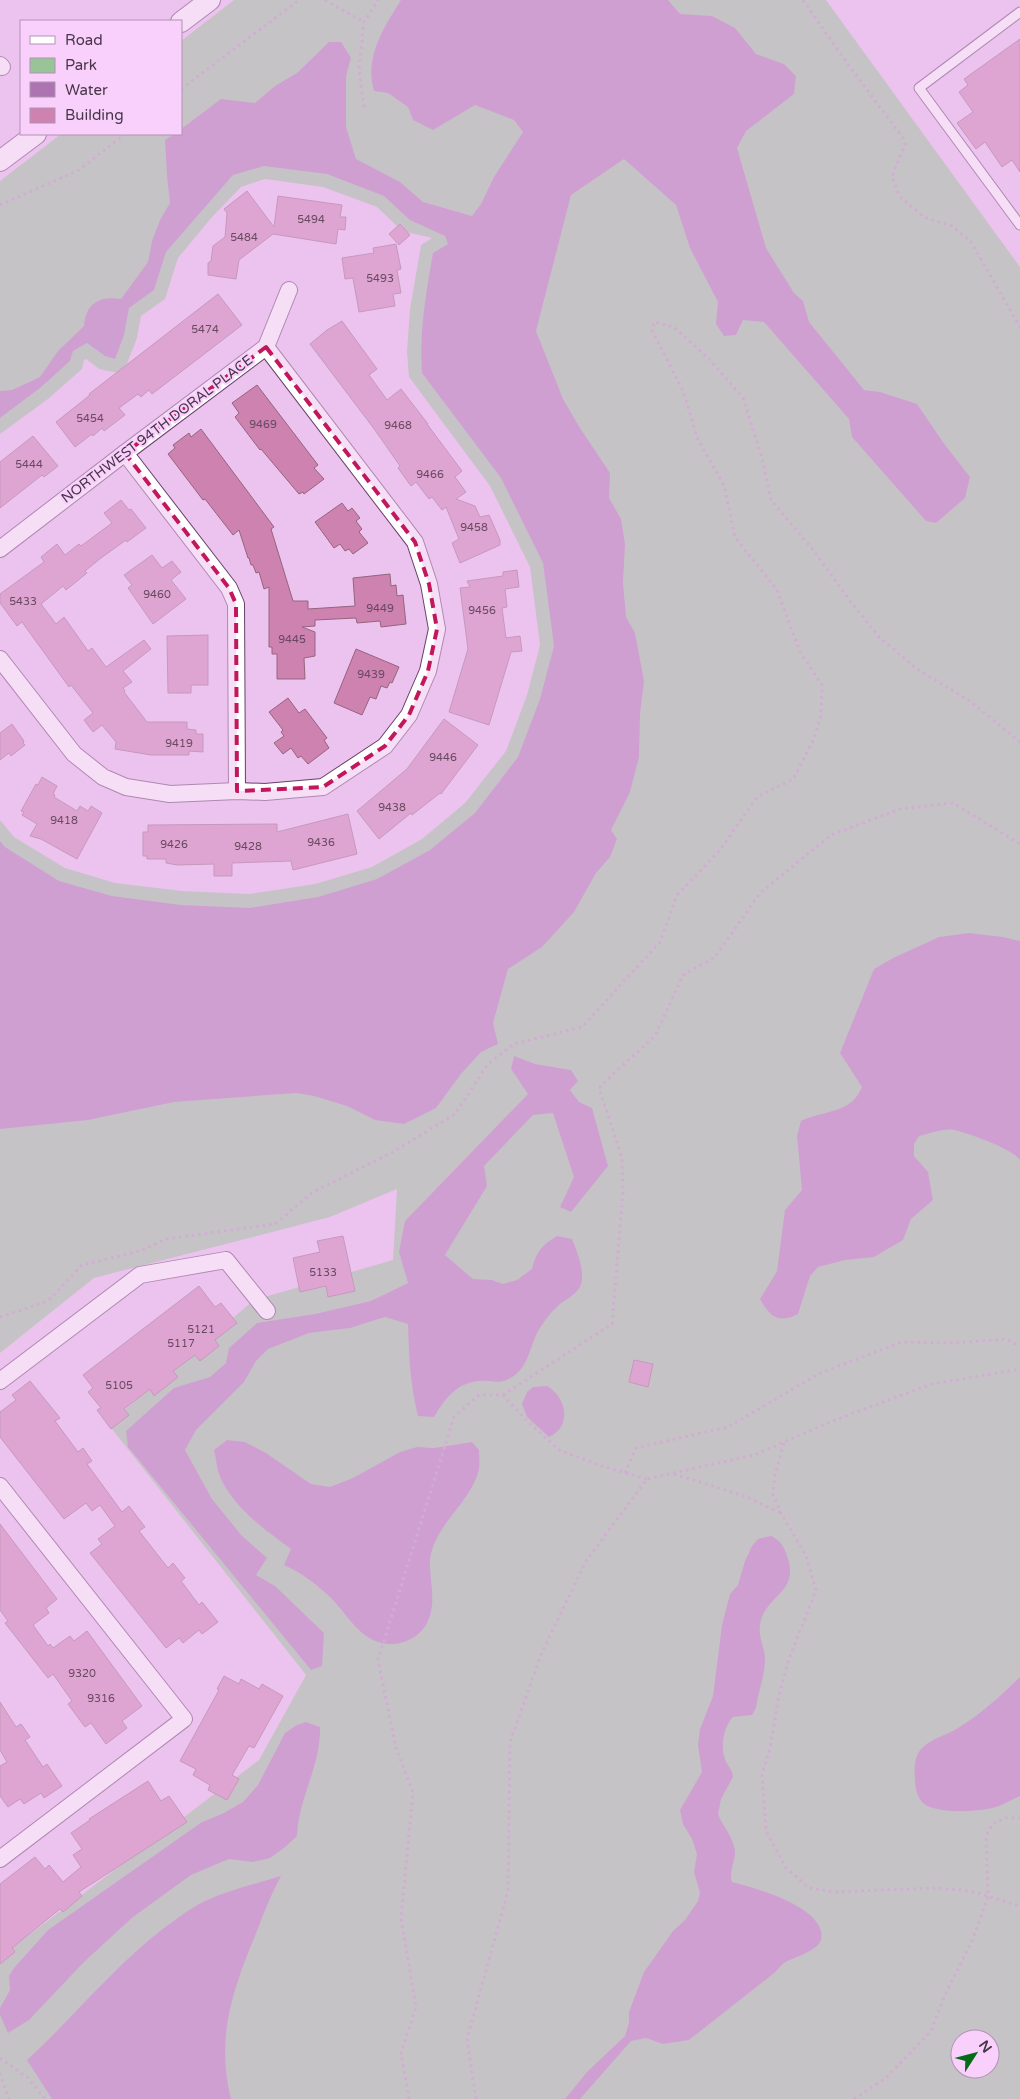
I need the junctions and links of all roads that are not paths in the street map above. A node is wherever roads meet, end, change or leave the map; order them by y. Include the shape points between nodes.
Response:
1 (210, 0) edge
2 (1020, 12) edge
3 (182, 21) edge
4 (35, 135) edge
5 (0, 161) edge
6 (1020, 225) edge
7 (290, 290) dead end
8 (266, 347) junction
9 (125, 453) junction
10 (0, 549) edge
11 (0, 658) edge
12 (237, 791) junction
13 (267, 1311) dead end
14 (0, 1381) edge
15 (0, 1486) edge
16 (3, 1851) edge

1 - 3 street
2 - 6 lane via 919,88
4 - 5 street
7 - 8 street, NORTHWEST 94TH DORAL PLACE
8 - 9 street, NORTHWEST 94TH DORAL PLACE
8 - 12 street via 415,542 429,584 437,629 428,671 409,715 385,746 323,787
9 - 10 street, NORTHWEST 94TH DORAL PLACE
9 - 12 street via 229,588 236,604
11 - 12 street via 74,754 103,777 126,787 170,794
13 - 14 street via 226,1260 140,1275
15 - 16 street via 184,1720

